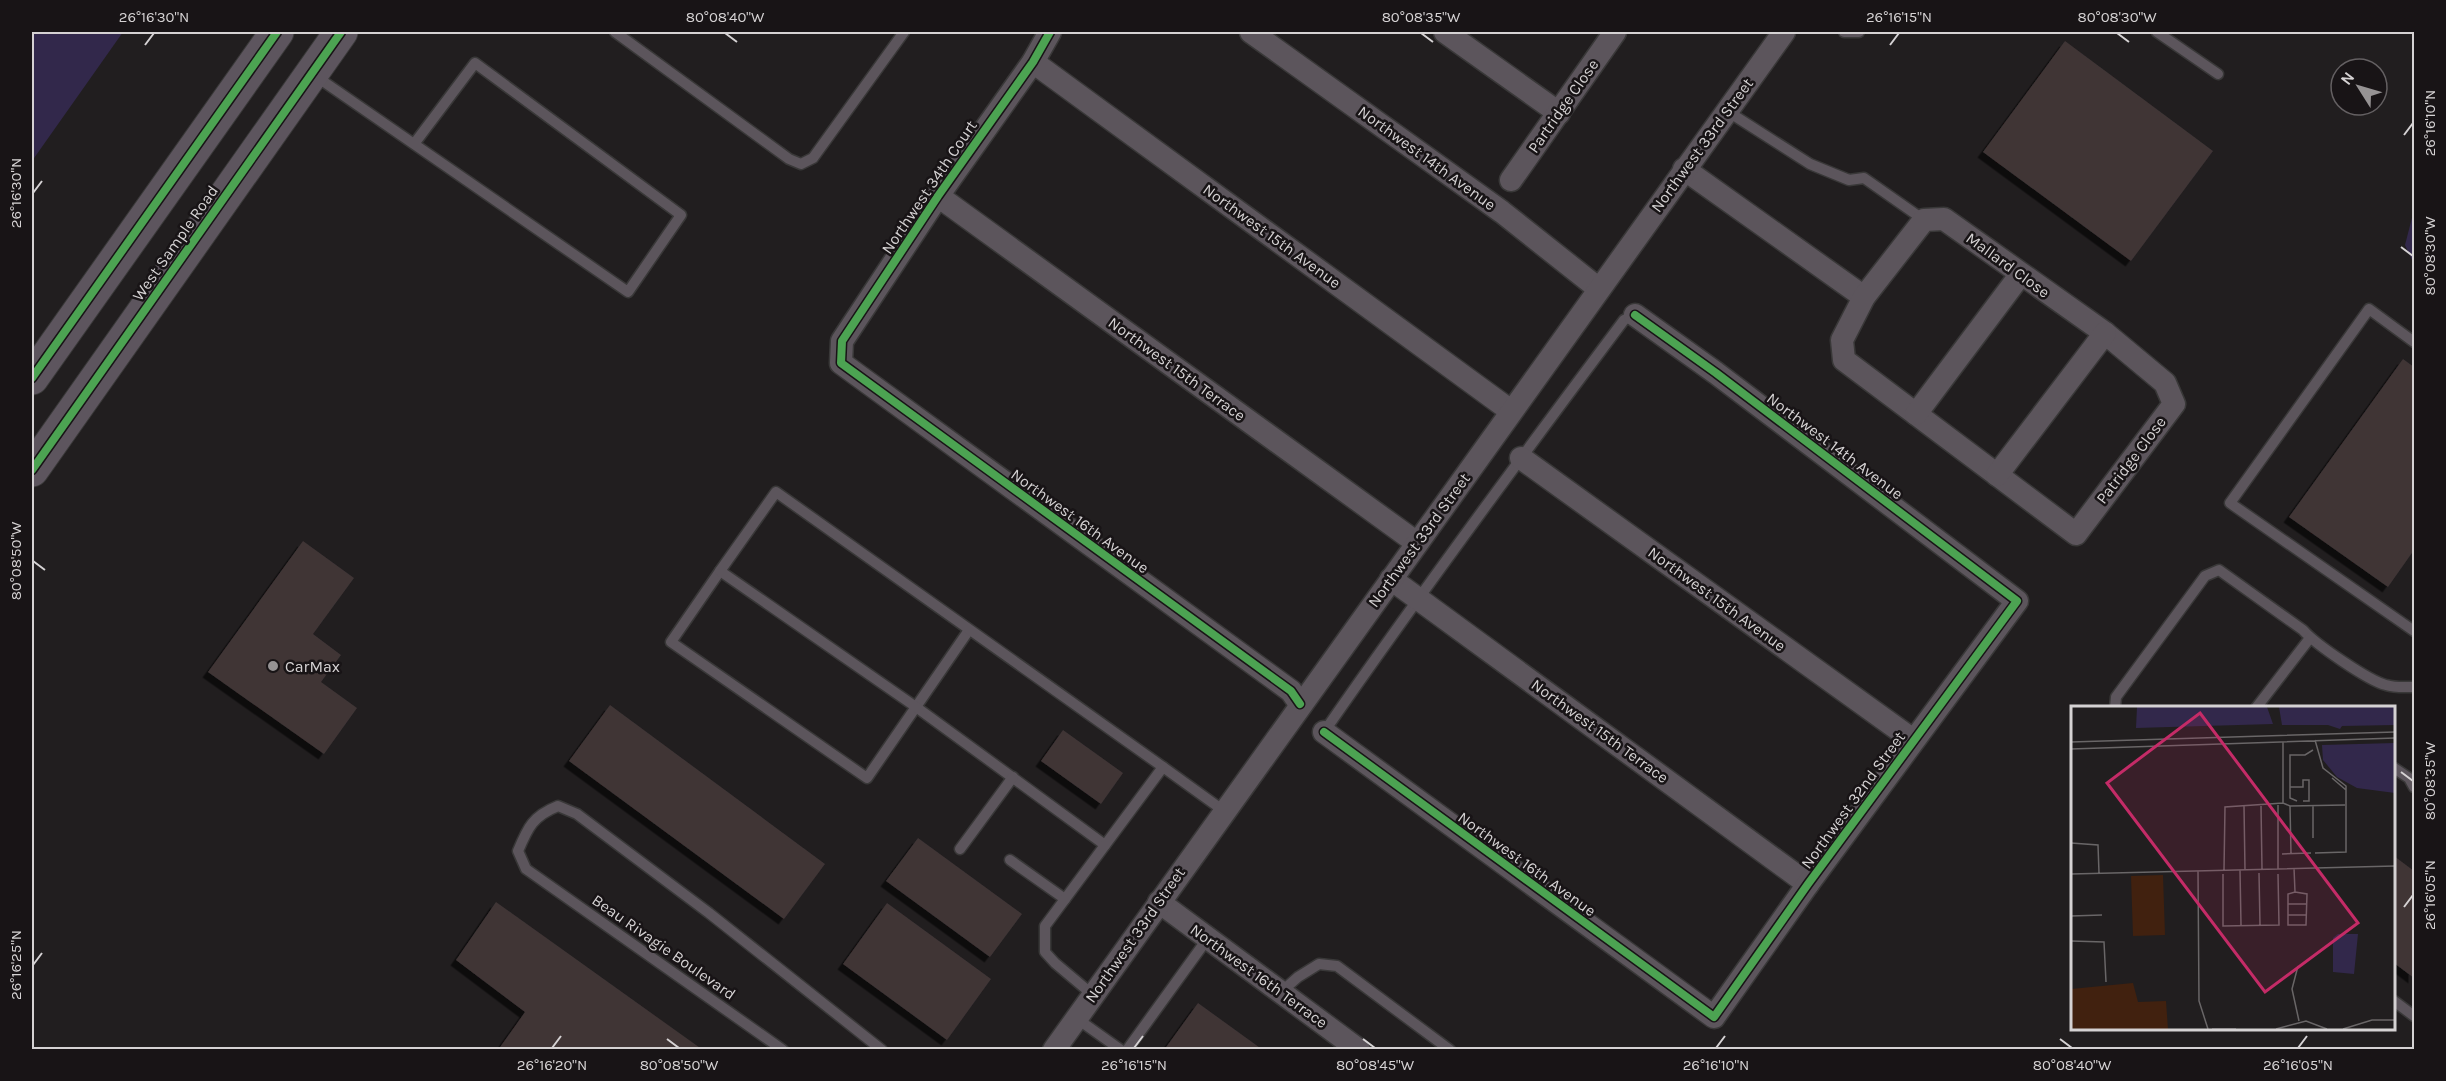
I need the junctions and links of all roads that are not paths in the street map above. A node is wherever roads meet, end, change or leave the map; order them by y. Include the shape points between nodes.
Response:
1 (277, 32) edge
2 (341, 32) edge
3 (615, 32) edge
4 (904, 32) edge
5 (1050, 32) edge
6 (1251, 32) edge
7 (1445, 32) edge
8 (1615, 32) edge
9 (1784, 32) edge
10 (1844, 32) edge
11 (1859, 32) edge
12 (2157, 32) edge
13 (1033, 62) junction
14 (311, 73) junction
15 (2218, 74) dead end
16 (1727, 111) junction
17 (1559, 113) junction
18 (414, 144) junction
19 (1684, 169) junction
20 (1511, 180) dead end
21 (938, 196) junction
22 (1924, 220) junction
23 (2021, 274) junction
24 (1599, 288) junction
25 (1864, 297) junction
26 (1635, 315) joint
27 (2105, 333) junction
28 (2415, 342) edge
29 (842, 363) joint
30 (32, 378) edge
31 (2165, 383) joint
32 (1511, 411) junction
33 (1916, 414) junction
34 (1521, 458) junction
35 (32, 470) edge
36 (1997, 475) junction
37 (1417, 543) junction
38 (720, 571) junction
39 (1391, 579) junction
40 (1417, 598) junction
41 (2017, 601) joint
42 (969, 630) junction
43 (2415, 631) edge
44 (2310, 638) junction
45 (2415, 687) edge
46 (1300, 704) junction
47 (2115, 706) edge
48 (2258, 706) edge
49 (916, 707) junction
50 (1324, 732) joint
51 (1913, 740) junction
52 (1163, 767) junction
53 (2395, 769) edge
54 (1013, 777) junction
55 (2415, 787) edge
56 (1224, 811) junction
57 (1105, 845) junction
58 (960, 849) dead end
59 (1010, 860) dead end
60 (1808, 884) junction
61 (1065, 899) junction
62 (1159, 902) junction
63 (1208, 938) junction
64 (1281, 992) junction
65 (1093, 994) junction
66 (2395, 1002) edge
67 (2415, 1016) edge
68 (1714, 1017) joint
69 (1076, 1018) junction
70 (783, 1050) edge
71 (882, 1050) edge
72 (1054, 1050) edge
73 (1121, 1050) edge
74 (1126, 1050) edge
75 (1359, 1050) edge
76 (1450, 1050) edge

1 - 30 main road
2 - 14 main road, West Sample Road
3 - 4 lane via 801,165 813,158
5 - 13 street, Northwest 34th Court
6 - 24 street, Northwest 14th Avenue via 1502,212
7 - 17 street
8 - 17 street, Partridge Close
9 - 16 street, Northwest 33rd Street
10 - 11 lane
12 - 15 lane
13 - 21 street, Northwest 34th Court
13 - 32 street, Northwest 15th Avenue
14 - 18 lane
14 - 35 main road, West Sample Road
16 - 19 street, Northwest 33rd Street
16 - 22 lane via 1810,164 1848,180 1864,178
17 - 20 street, Partridge Close
18 - 18 lane via 628,292 681,215 475,63
19 - 24 street, Northwest 33rd Street
19 - 25 street
21 - 29 street, Northwest 34th Court via 842,341
21 - 37 street, Northwest 15th Terrace
22 - 23 street, Mallard Close via 1944,219
22 - 25 street
23 - 27 street, Mallard Close
23 - 33 street
24 - 32 street, Northwest 33rd Street
25 - 33 street via 1842,340 1844,360
26 - 34 lane via 1624,320
26 - 41 street, Northwest 14th Avenue
27 - 31 street, Mallard Close
27 - 36 street
28 - 43 lane via 2369,309 2230,502
29 - 46 street, Northwest 16th Avenue via 1291,691
31 - 36 street, Patridge Close via 2174,404 2076,534
32 - 37 street, Northwest 33rd Street
33 - 36 street
34 - 40 lane
34 - 51 street, Northwest 15th Avenue
37 - 39 street, Northwest 33rd Street
38 - 42 lane via 776,492
38 - 49 lane
38 - 49 lane via 671,642 680,649 867,778
39 - 40 street, Northwest 15th Terrace
39 - 46 street, Northwest 33rd Street
40 - 50 lane
40 - 60 street, Northwest 15th Terrace
41 - 51 street, Northwest 32nd Street
42 - 49 lane
42 - 52 lane
44 - 45 lane via 2385,685
44 - 47 lane via 2219,570 2205,576 2116,697
44 - 48 lane
46 - 56 street, Northwest 33rd Street
49 - 54 lane
50 - 68 street, Northwest 16th Avenue
51 - 60 street, Northwest 32nd Street
52 - 56 lane
52 - 57 lane
53 - 55 lane
54 - 57 lane
54 - 58 lane
56 - 62 street, Northwest 33rd Street
57 - 61 lane
59 - 61 lane
60 - 68 street, Northwest 32nd Street
61 - 65 lane via 1045,926 1045,952
62 - 63 street, Northwest 16th Terrace
62 - 65 street, Northwest 33rd Street
63 - 64 street, Northwest 16th Terrace
63 - 74 lane
64 - 75 street, Northwest 16th Terrace
64 - 76 lane via 1319,964 1337,966
65 - 69 street, Northwest 33rd Street
66 - 67 lane
69 - 72 street, Northwest 33rd Street
69 - 73 lane
70 - 71 lane, Beau Rivagie Boulevard via 526,869 518,851 527,828 543,812 558,806 577,813

